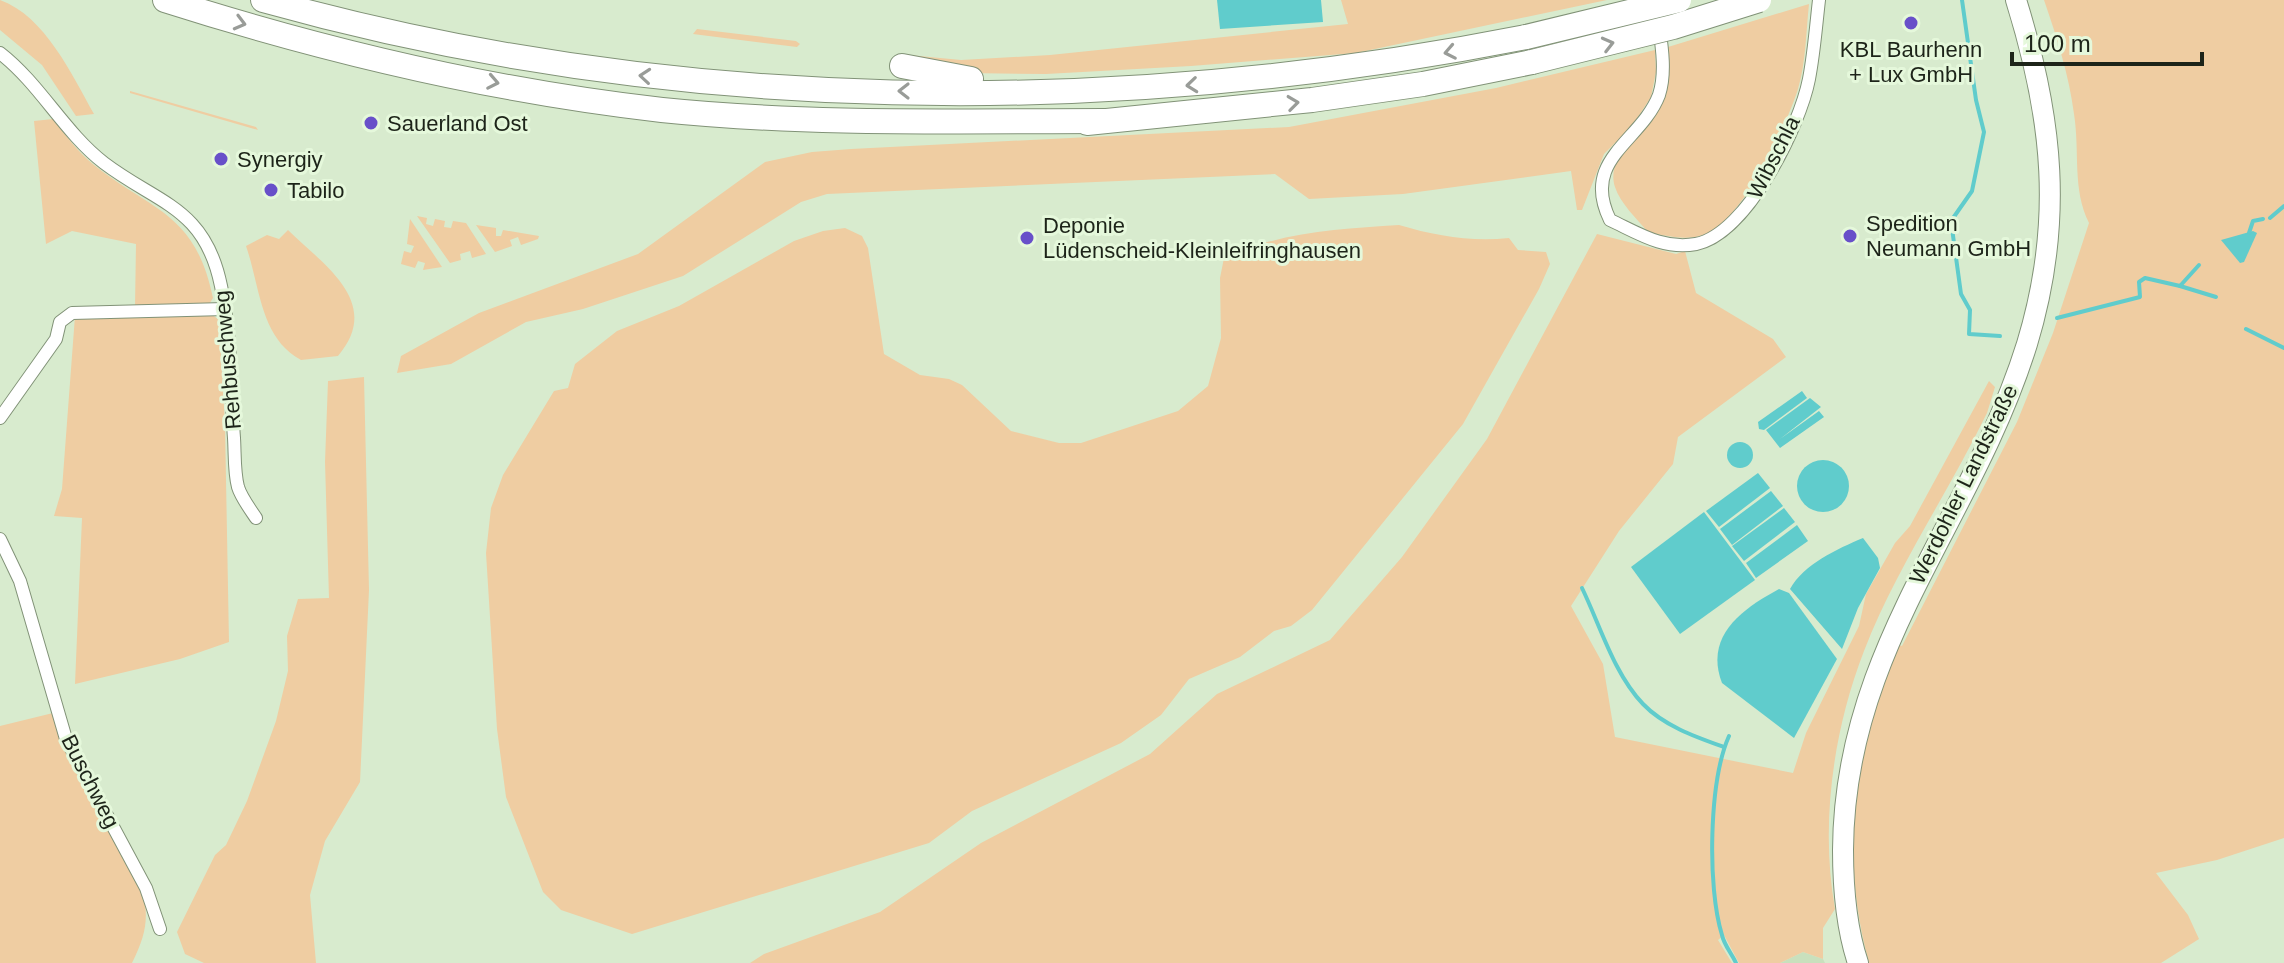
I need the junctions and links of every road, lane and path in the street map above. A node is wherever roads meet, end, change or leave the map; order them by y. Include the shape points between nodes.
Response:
1 (165, 0) edge
2 (263, 0) edge
3 (1654, 0) edge
4 (1679, 0) edge
5 (1759, 0) edge
6 (1819, 0) edge
7 (2016, 0) edge
8 (0, 53) edge
9 (902, 66) dead end
10 (1101, 92) junction
11 (1104, 121) junction
12 (897, 137) dead end
13 (225, 309) junction
14 (0, 418) edge
15 (256, 518) dead end
16 (0, 539) edge
17 (160, 929) dead end
18 (1858, 963) edge

1 -> 11 highway via 372,58 661,110 847,121
10 -> 2 highway via 805,90 619,73 405,36
3 - 6 street, Wibschla via 1662,48 1659,93 1608,162 1602,202 1610,220 1644,238 1693,244 1717,235 1750,203 1777,155 1809,80
4 -> 10 highway, bridge via 1424,57
11 -> 5 highway, bridge via 1423,84 1673,27
7 - 18 main road, Werdohler Landstraße via 2046,113 2047,243 2013,383 1904,605 1873,678 1855,739 1843,806 1843,882
8 - 13 street, Rehbuschweg via 26,74 104,163 168,201 193,224 216,267
9 - 10 highway via 955,77
11 - 12 highway
13 - 14 street via 72,313 60,322 56,339
13 - 15 street, Rehbuschweg via 238,488
16 - 17 street, Buschweg via 20,581 66,739 146,888

